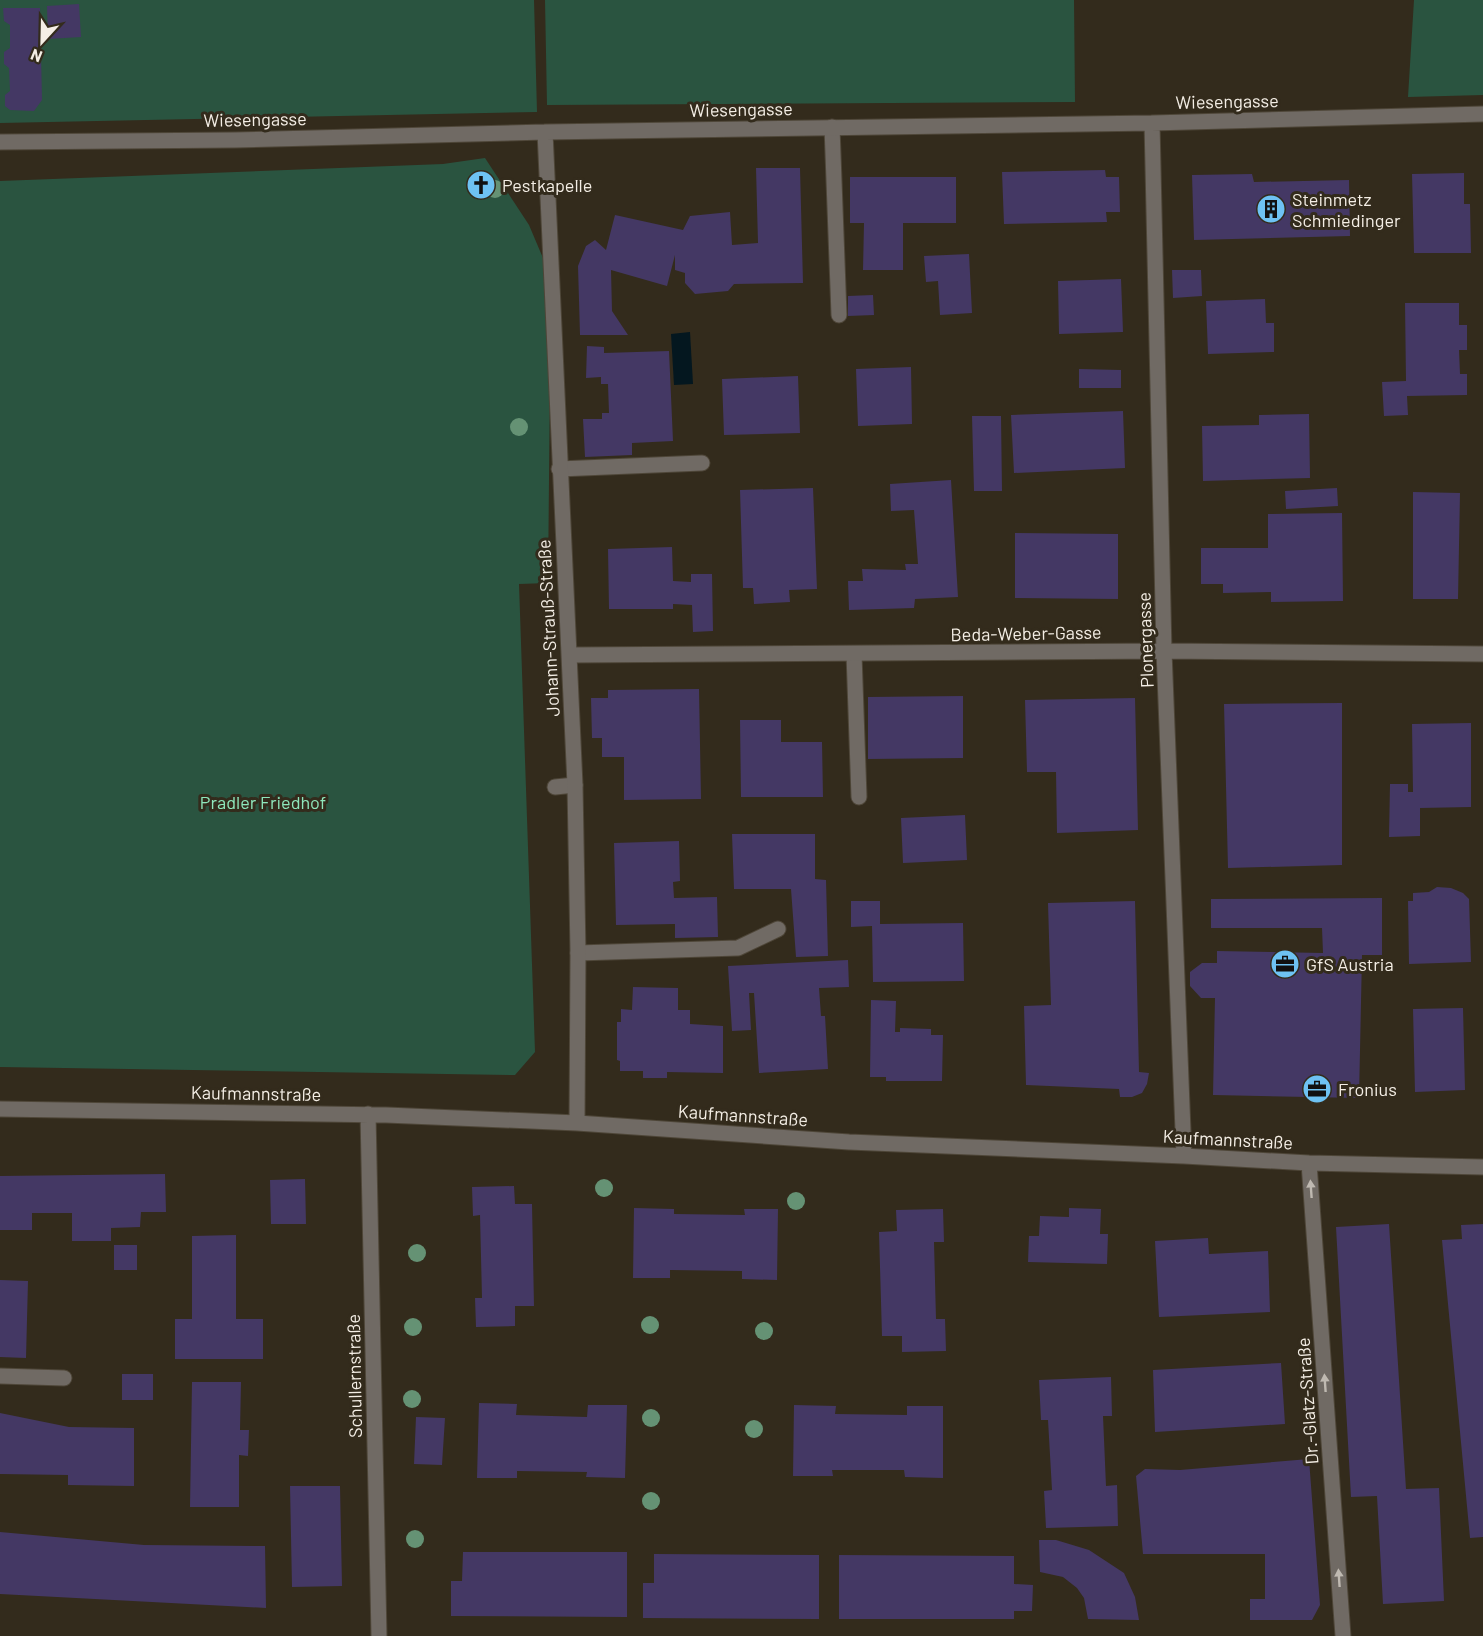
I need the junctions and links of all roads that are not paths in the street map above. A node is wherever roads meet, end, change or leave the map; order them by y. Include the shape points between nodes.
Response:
1 (1483, 114) edge
2 (1152, 123) junction
3 (832, 127) junction
4 (545, 132) junction
5 (0, 142) edge
6 (839, 315) dead end
7 (702, 463) dead end
8 (559, 469) junction
9 (1164, 651) junction
10 (855, 654) junction
11 (1483, 654) edge
12 (570, 655) junction
13 (575, 784) junction
14 (555, 787) dead end
15 (859, 797) dead end
16 (778, 929) dead end
17 (578, 953) junction
18 (0, 1109) edge
19 (368, 1114) junction
20 (578, 1123) junction
21 (1184, 1155) junction
22 (1309, 1163) junction
23 (1483, 1167) edge
24 (0, 1376) edge
25 (64, 1378) dead end
26 (379, 1636) edge
27 (1343, 1636) edge

1 - 2 street, Wiesengasse
2 - 3 street, Wiesengasse
2 - 9 street, Plonergasse
3 - 4 street, Wiesengasse
3 - 6 street
4 - 5 street, Wiesengasse
4 - 8 street, Johann-Strauß-Straße
7 - 8 street
8 - 12 street, Johann-Strauß-Straße
9 - 10 street, Beda-Weber-Gasse
9 - 11 street, Beda-Weber-Gasse
9 - 21 street, Plonergasse
10 - 12 street, Beda-Weber-Gasse
10 - 15 street
12 - 13 street, Johann-Strauß-Straße
13 - 14 street
13 - 17 street, Johann-Strauß-Straße
16 - 17 street via 738,948
17 - 20 street, Johann-Strauß-Straße
18 - 19 street, Kaufmannstraße
19 - 20 street, Kaufmannstraße
19 - 26 street, Schullernstraße
20 - 21 street, Kaufmannstraße via 849,1142
21 - 22 street, Kaufmannstraße
22 - 23 street, Kaufmannstraße
27 -> 22 street, Dr.-Glatz-Straße
24 - 25 street

